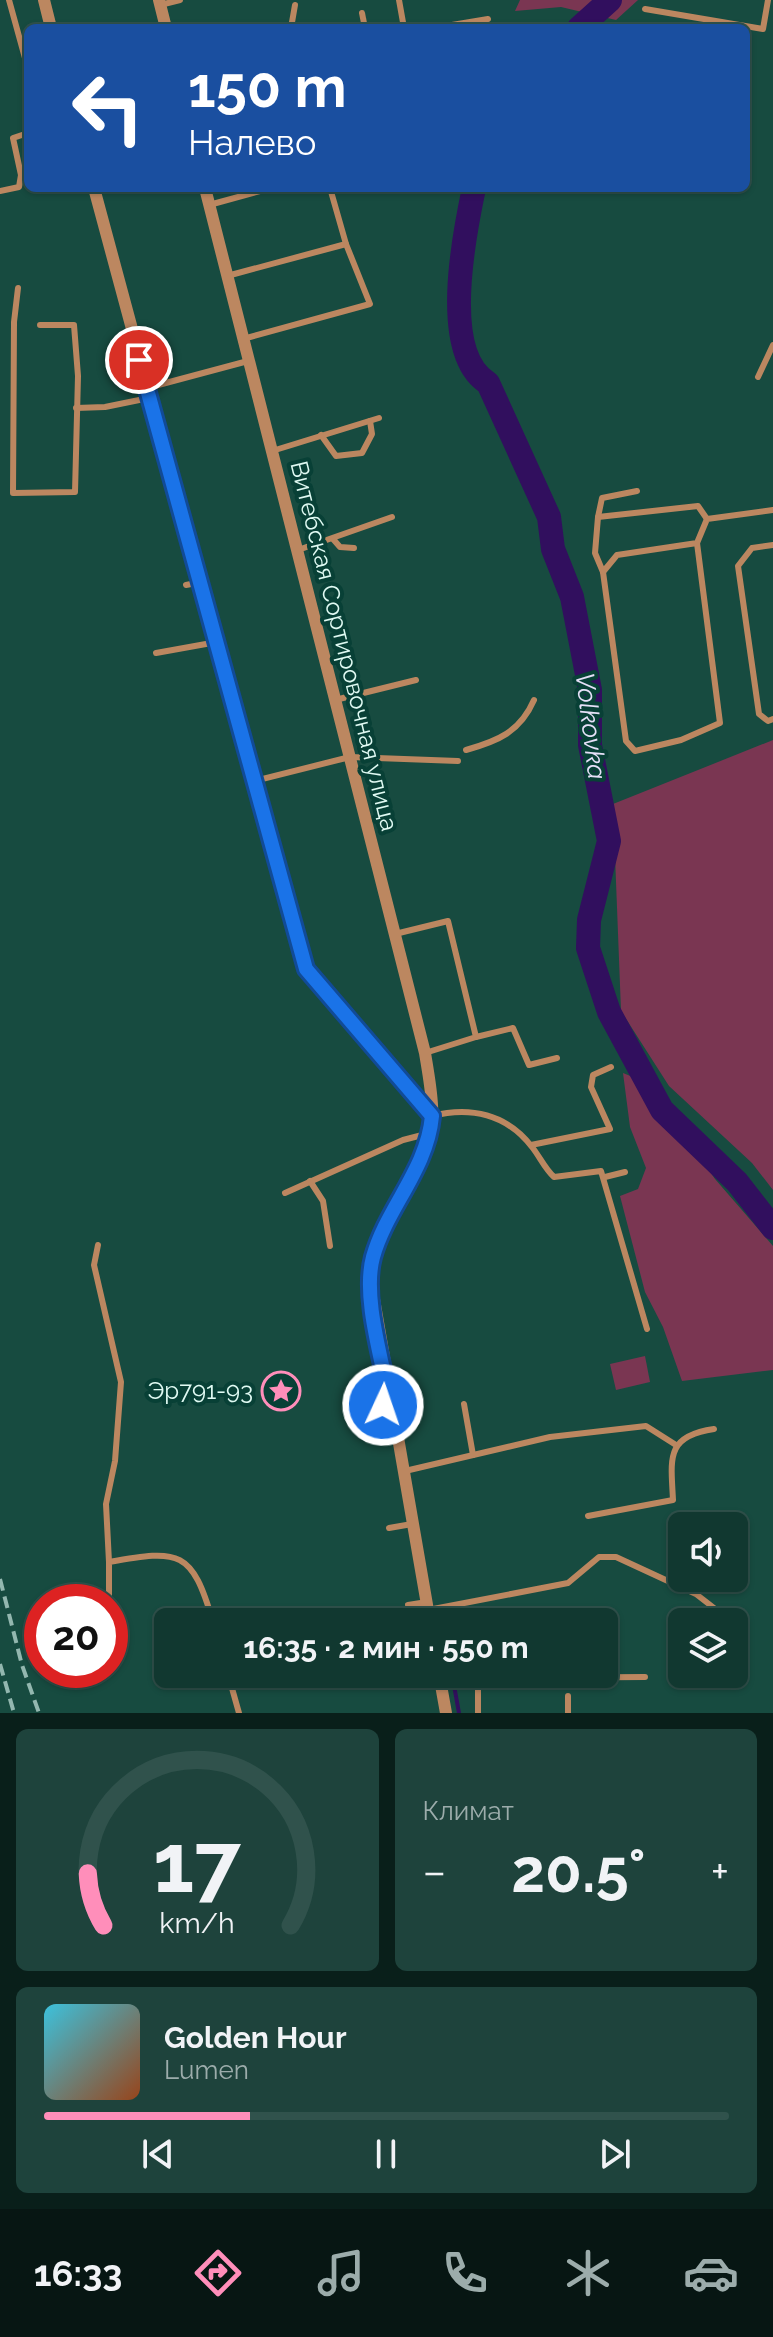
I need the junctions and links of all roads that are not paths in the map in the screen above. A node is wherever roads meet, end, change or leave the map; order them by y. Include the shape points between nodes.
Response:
1 (9, 0) edge
2 (44, 0) edge
3 (180, 0) edge
4 (399, 0) edge
5 (768, 0) edge
6 (160, 2) edge
7 (295, 5) dead end
8 (645, 9) dead end
9 (362, 13) dead end
10 (488, 19) dead end
11 (50, 24) edge
12 (165, 24) edge
13 (292, 24) edge
14 (364, 24) edge
15 (403, 24) edge
16 (458, 24) edge
17 (734, 24) edge
18 (750, 27) edge
19 (24, 54) edge
20 (24, 134) edge
21 (0, 191) edge
22 (97, 192) edge
23 (206, 192) edge
24 (256, 192) edge
25 (331, 192) edge
26 (209, 205) junction
27 (346, 244) junction
28 (227, 276) junction
29 (18, 288) dead end
30 (40, 325) dead end
31 (243, 339) junction
32 (773, 345) edge
33 (249, 361) junction
34 (758, 377) dead end
35 (148, 393) junction
36 (76, 408) junction
37 (379, 418) dead end
38 (370, 421) junction
39 (321, 435) junction
40 (272, 451) junction
41 (637, 491) dead end
42 (773, 510) edge
43 (392, 517) dead end
44 (598, 517) junction
45 (707, 519) junction
46 (333, 539) junction
47 (697, 543) junction
48 (773, 545) edge
49 (354, 548) dead end
50 (297, 550) junction
51 (603, 572) junction
52 (201, 582) junction
53 (186, 585) dead end
54 (217, 642) junction
55 (156, 653) dead end
56 (416, 680) dead end
57 (335, 700) junction
58 (534, 700) dead end
59 (773, 719) edge
60 (466, 750) dead end
61 (350, 757) junction
62 (458, 761) dead end
63 (254, 781) junction
64 (395, 934) junction
65 (476, 1037) junction
66 (425, 1053) junction
67 (557, 1058) dead end
68 (611, 1067) dead end
69 (432, 1116) junction
70 (430, 1133) junction
71 (531, 1145) junction
72 (625, 1172) dead end
73 (605, 1177) junction
74 (310, 1181) junction
75 (285, 1193) dead end
76 (98, 1245) dead end
77 (330, 1246) dead end
78 (647, 1329) dead end
79 (390, 1403) junction
80 (464, 1404) dead end
81 (367, 1408) dead end
82 (714, 1429) dead end
83 (676, 1445) junction
84 (473, 1455) junction
85 (403, 1472) junction
86 (588, 1516) dead end
87 (412, 1524) junction
88 (389, 1528) dead end
89 (109, 1562) junction
90 (109, 1584) edge
91 (408, 1605) dead end
92 (209, 1608) edge
93 (418, 1608) edge
94 (428, 1608) edge
95 (444, 1608) edge
96 (714, 1608) edge
97 (645, 1677) dead end
98 (232, 1688) edge
99 (442, 1688) edge
100 (568, 1696) dead end
101 (239, 1713) edge
102 (446, 1713) edge
103 (478, 1713) edge
104 (568, 1713) edge

1 - 19 lane
2 - 11 street
3 - 6 lane
4 - 15 lane
5 - 18 lane via 763,29
6 - 12 street
7 - 13 lane
8 - 17 lane
9 - 14 lane
10 - 16 lane
20 - 21 lane via 13,138 19,187
22 - 35 street
23 - 26 street, Витебская Сортировочная улица
24 - 26 lane
25 - 27 lane
26 - 28 street, Витебская Сортировочная улица
27 - 28 lane
27 - 31 lane via 370,304
28 - 31 street, Витебская Сортировочная улица
29 - 36 lane via 13,493 75,492
30 - 36 lane via 74,325
31 - 33 street, Витебская Сортировочная улица
32 - 34 lane
33 - 35 lane
33 - 40 street, Витебская Сортировочная улица
35 - 36 lane via 105,407
35 - 52 street
37 - 38 lane
38 - 39 lane
38 - 39 lane via 372,434 362,453 336,456
39 - 40 lane
40 - 50 street, Витебская Сортировочная улица
41 - 44 lane via 602,498
42 - 45 lane
43 - 46 lane
44 - 45 lane via 698,506
44 - 51 lane via 595,553
45 - 47 lane
46 - 49 lane via 340,547
46 - 50 lane
47 - 51 lane via 617,555
47 - 51 lane via 720,723 681,740 635,751 626,741
48 - 59 lane via 752,548 738,566 759,714
50 - 57 street, Витебская Сортировочная улица
52 - 53 lane
52 - 54 street
54 - 55 lane
54 - 63 street
56 - 57 lane
57 - 61 street, Витебская Сортировочная улица
58 - 60 lane via 514,731
61 - 62 lane
61 - 63 lane
61 - 64 street, Витебская Сортировочная улица
63 - 69 street via 306,969
64 - 65 lane via 448,921
64 - 66 street, Витебская Сортировочная улица
65 - 66 lane
65 - 67 lane via 513,1028 529,1065
66 - 69 street, Витебская Сортировочная улица
68 - 71 lane via 593,1075 591,1087 610,1129
69 - 70 street, Витебская Сортировочная улица
69 - 71 lane via 467,1109 482,1112
70 - 74 lane via 416,1134
70 - 79 street, Витебская Сортировочная улица via 427,1150 383,1230 370,1276
71 - 73 lane via 554,1177 601,1171
72 - 73 lane
73 - 78 lane
74 - 75 lane
74 - 77 lane via 323,1201
76 - 89 lane via 94,1265 121,1382 106,1504
79 - 81 lane
79 - 85 street, Витебская Сортировочная улица
80 - 84 lane
82 - 83 lane via 694,1432
83 - 84 lane via 646,1426 550,1437
83 - 86 lane via 671,1460 673,1500
84 - 85 lane
85 - 87 street, Витебская Сортировочная улица
87 - 88 lane
87 - 94 street, Витебская Сортировочная улица
89 - 90 lane
89 - 92 lane via 157,1554 178,1557 203,1587
91 - 93 lane
95 - 96 lane via 568,1583 599,1557 616,1557 696,1594
97 - 103 lane via 489,1678 478,1687
98 - 101 lane
99 - 102 street
100 - 104 lane

